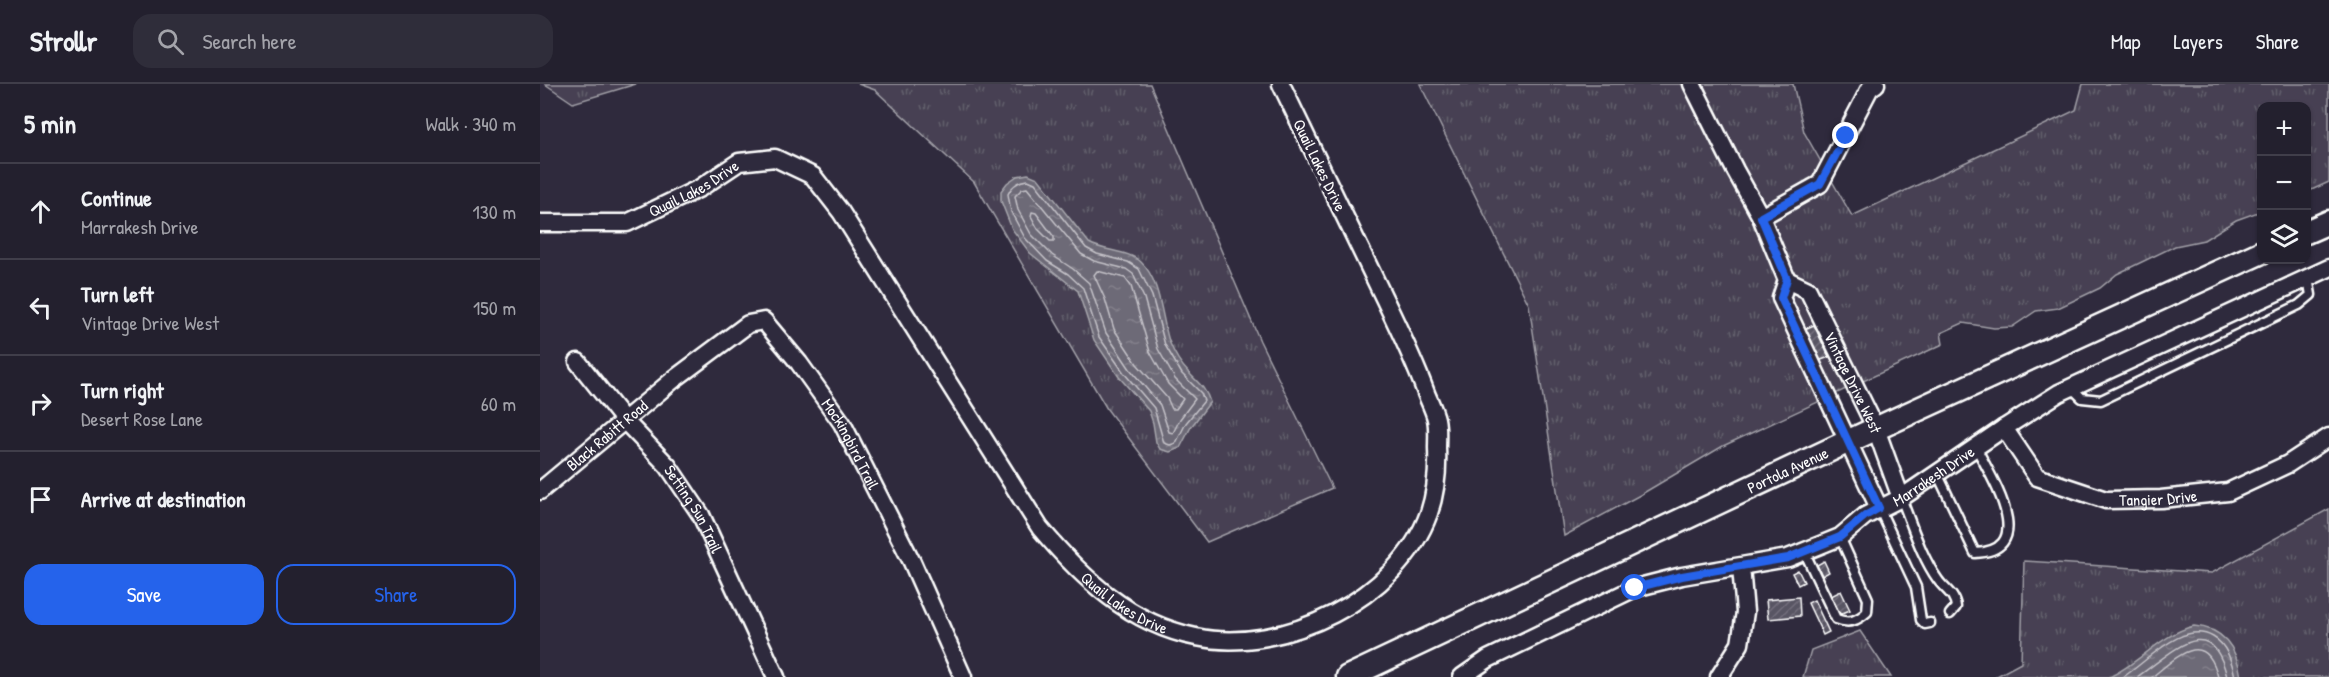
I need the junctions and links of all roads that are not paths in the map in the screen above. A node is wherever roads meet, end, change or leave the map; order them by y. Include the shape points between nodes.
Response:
1 (1281, 84) edge
2 (1692, 84) edge
3 (1876, 84) edge
4 (1761, 217) junction
5 (2329, 222) edge
6 (540, 223) edge
7 (2311, 230) edge
8 (2257, 254) edge
9 (2329, 268) edge
10 (2308, 277) junction
11 (1787, 279) junction
12 (578, 362) dead end
13 (673, 380) joint
14 (2072, 388) junction
15 (624, 420) junction
16 (2004, 428) junction
17 (1876, 429) junction
18 (2329, 437) edge
19 (1849, 441) junction
20 (1976, 447) junction
21 (1937, 473) junction
22 (540, 491) edge
23 (1901, 498) junction
24 (1879, 508) junction
25 (1840, 537) junction
26 (1804, 551) junction
27 (1741, 567) junction
28 (1950, 614) dead end
29 (1930, 623) dead end
30 (776, 677) edge
31 (963, 677) edge
32 (1348, 677) edge
33 (1462, 677) edge
34 (1719, 677) edge

1 - 6 street, Quail Lakes Drive via 1413,358 1436,420 1438,462 1429,514 1406,555 1388,575 1373,589 1330,614 1270,638 1226,641 1165,628 1106,596 1071,565 1040,528 841,212 813,176 776,158 739,162 700,188 627,223
2 - 4 street, Vintage Drive West
3 - 4 street via 1870,88 1820,184
4 - 11 street, Vintage Drive West
5 - 7 street
8 - 17 street, Portola Avenue
9 - 10 street, Marrakesh Drive
10 - 14 street, Marrakesh Drive
10 - 14 lane via 2311,295 2299,305 2101,400 2082,398
11 - 17 street, Vintage Drive West via 1808,290
11 - 19 street, Vintage Drive West via 1781,298
12 - 15 street, Setting Sun Trail
13 - 15 street, Black Rabitt Road
13 - 31 street, Mockingbird Trail via 748,324 764,321 842,423 912,562
14 - 16 street, Marrakesh Drive
15 - 22 street, Black Rabitt Road
15 - 30 street, Setting Sun Trail via 668,466 701,515
16 - 18 street, Tangier Drive via 2037,477 2106,500 2228,492 2288,464
16 - 20 street, Marrakesh Drive
17 - 19 street, Portola Avenue
17 - 23 street, Vintage Drive West
19 - 24 street, Vintage Drive West
19 - 32 street, Portola Avenue
20 - 21 street, Marrakesh Drive
20 - 21 lane via 2004,506 2009,530 2005,541 1985,553 1976,553
21 - 23 street, Marrakesh Drive
23 - 24 street, Marrakesh Drive
23 - 28 lane via 1928,563 1955,600 1956,607
24 - 25 street, Marrakesh Drive
24 - 29 lane via 1916,587 1921,620
25 - 26 street, Marrakesh Drive
25 - 26 lane via 1868,599 1868,612 1859,619 1836,619
26 - 27 street, Marrakesh Drive
27 - 33 street, Marrakesh Drive via 1635,588 1498,654
27 - 34 street via 1745,612 1740,645

